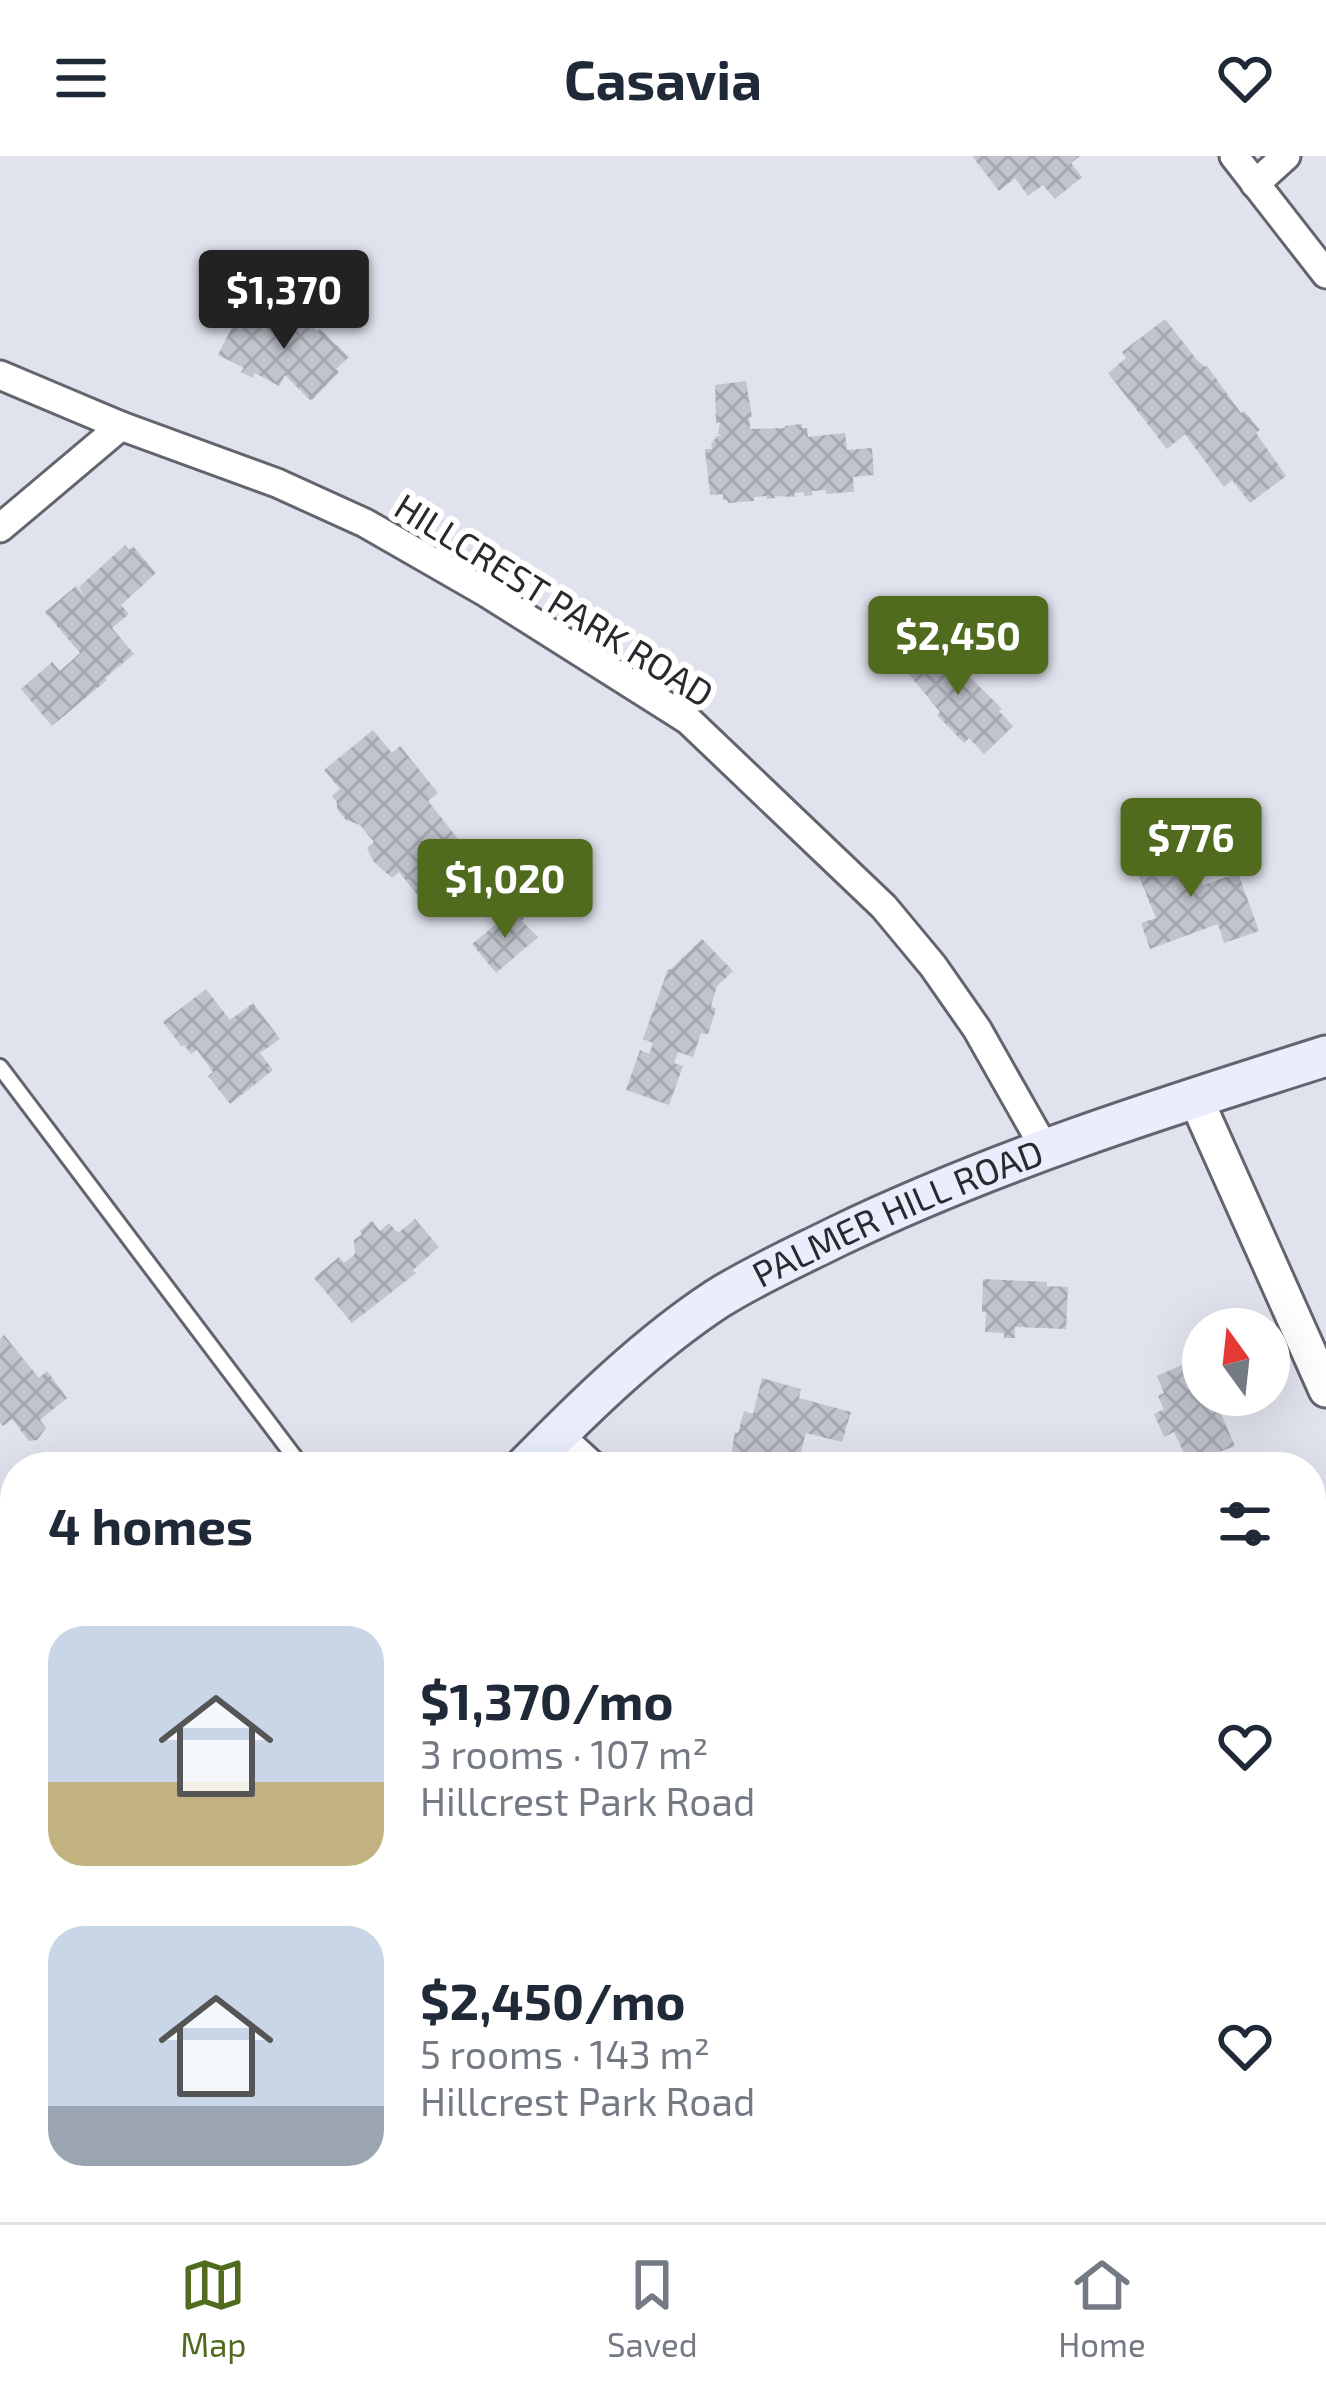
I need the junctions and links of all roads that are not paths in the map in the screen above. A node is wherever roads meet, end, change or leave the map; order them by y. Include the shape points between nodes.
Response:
1 (1234, 156) edge
2 (1286, 156) edge
3 (1255, 184) junction
4 (1326, 274) edge
5 (0, 375) edge
6 (122, 426) junction
7 (0, 529) edge
8 (1326, 1056) edge
9 (0, 1067) edge
10 (1195, 1097) junction
11 (1045, 1149) junction
12 (1326, 1390) edge
13 (558, 1434) junction
14 (291, 1452) edge
15 (539, 1452) edge
16 (578, 1452) edge

1 - 3 street
2 - 3 street
3 - 4 street
5 - 6 street, HILLCREST PARK ROAD
6 - 7 street
6 - 11 street, HILLCREST PARK ROAD via 365,523 688,720 841,864 933,966
8 - 10 main road, PALMER HILL ROAD
9 - 14 lane
10 - 11 main road, PALMER HILL ROAD
10 - 12 street
11 - 13 main road, PALMER HILL ROAD via 892,1210 717,1299
13 - 15 main road, PALMER HILL ROAD
13 - 16 street

